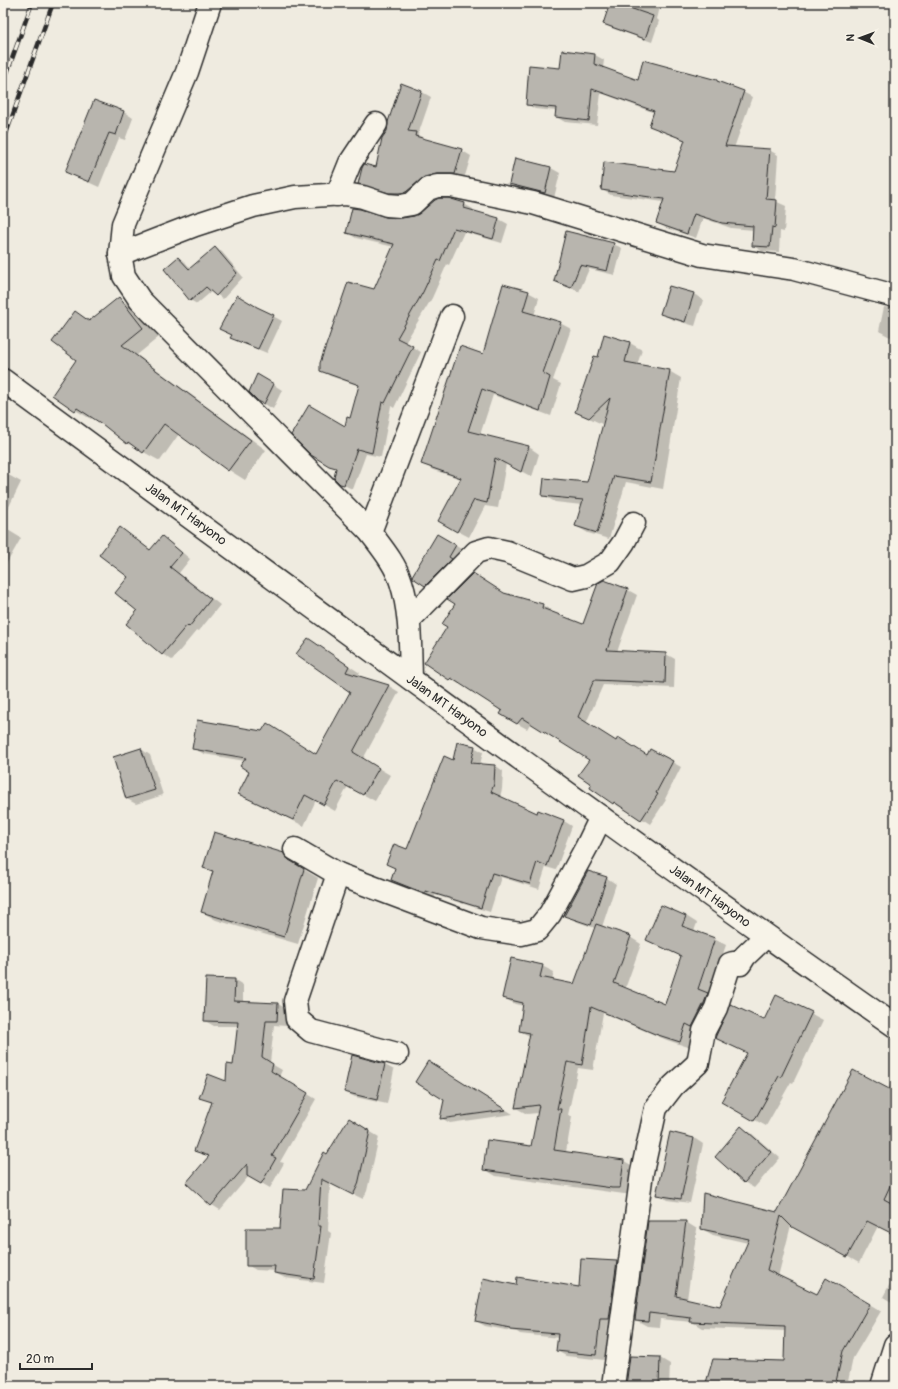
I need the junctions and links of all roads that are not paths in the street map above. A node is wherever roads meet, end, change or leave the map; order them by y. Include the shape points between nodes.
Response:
1 (210, 3) edge
2 (376, 124) dead end
3 (337, 195) junction
4 (120, 254) junction
5 (895, 296) edge
6 (452, 316) dead end
7 (3, 380) edge
8 (634, 523) dead end
9 (370, 532) junction
10 (409, 620) junction
11 (411, 679) junction
12 (601, 817) junction
13 (295, 848) dead end
14 (338, 874) junction
15 (766, 936) junction
16 (895, 1026) edge
17 (397, 1054) dead end
18 (895, 1345) edge
19 (613, 1386) edge
20 (882, 1386) edge

1 - 4 street via 187,72 123,224
2 - 3 street via 350,163
3 - 4 street via 295,197 253,206
3 - 5 street via 363,197 387,205 400,206 412,204 428,189 437,186 471,189 533,203 702,255 794,270
4 - 9 street via 124,276 140,300
6 - 9 street
7 - 11 street, Jalan MT Haryono
8 - 10 street via 610,562 586,576 573,578 507,552 489,548 476,552
9 - 10 street via 387,555 400,581
10 - 11 street
11 - 12 street, Jalan MT Haryono
12 - 14 street via 550,914 537,930 521,934 481,928
12 - 15 street, Jalan MT Haryono
13 - 14 street
14 - 17 street via 295,1001 297,1019 311,1031
15 - 16 street, Jalan MT Haryono
15 - 19 street via 740,964 730,964 716,1008 704,1031 698,1063 673,1086 656,1108 642,1172
18 - 20 street

